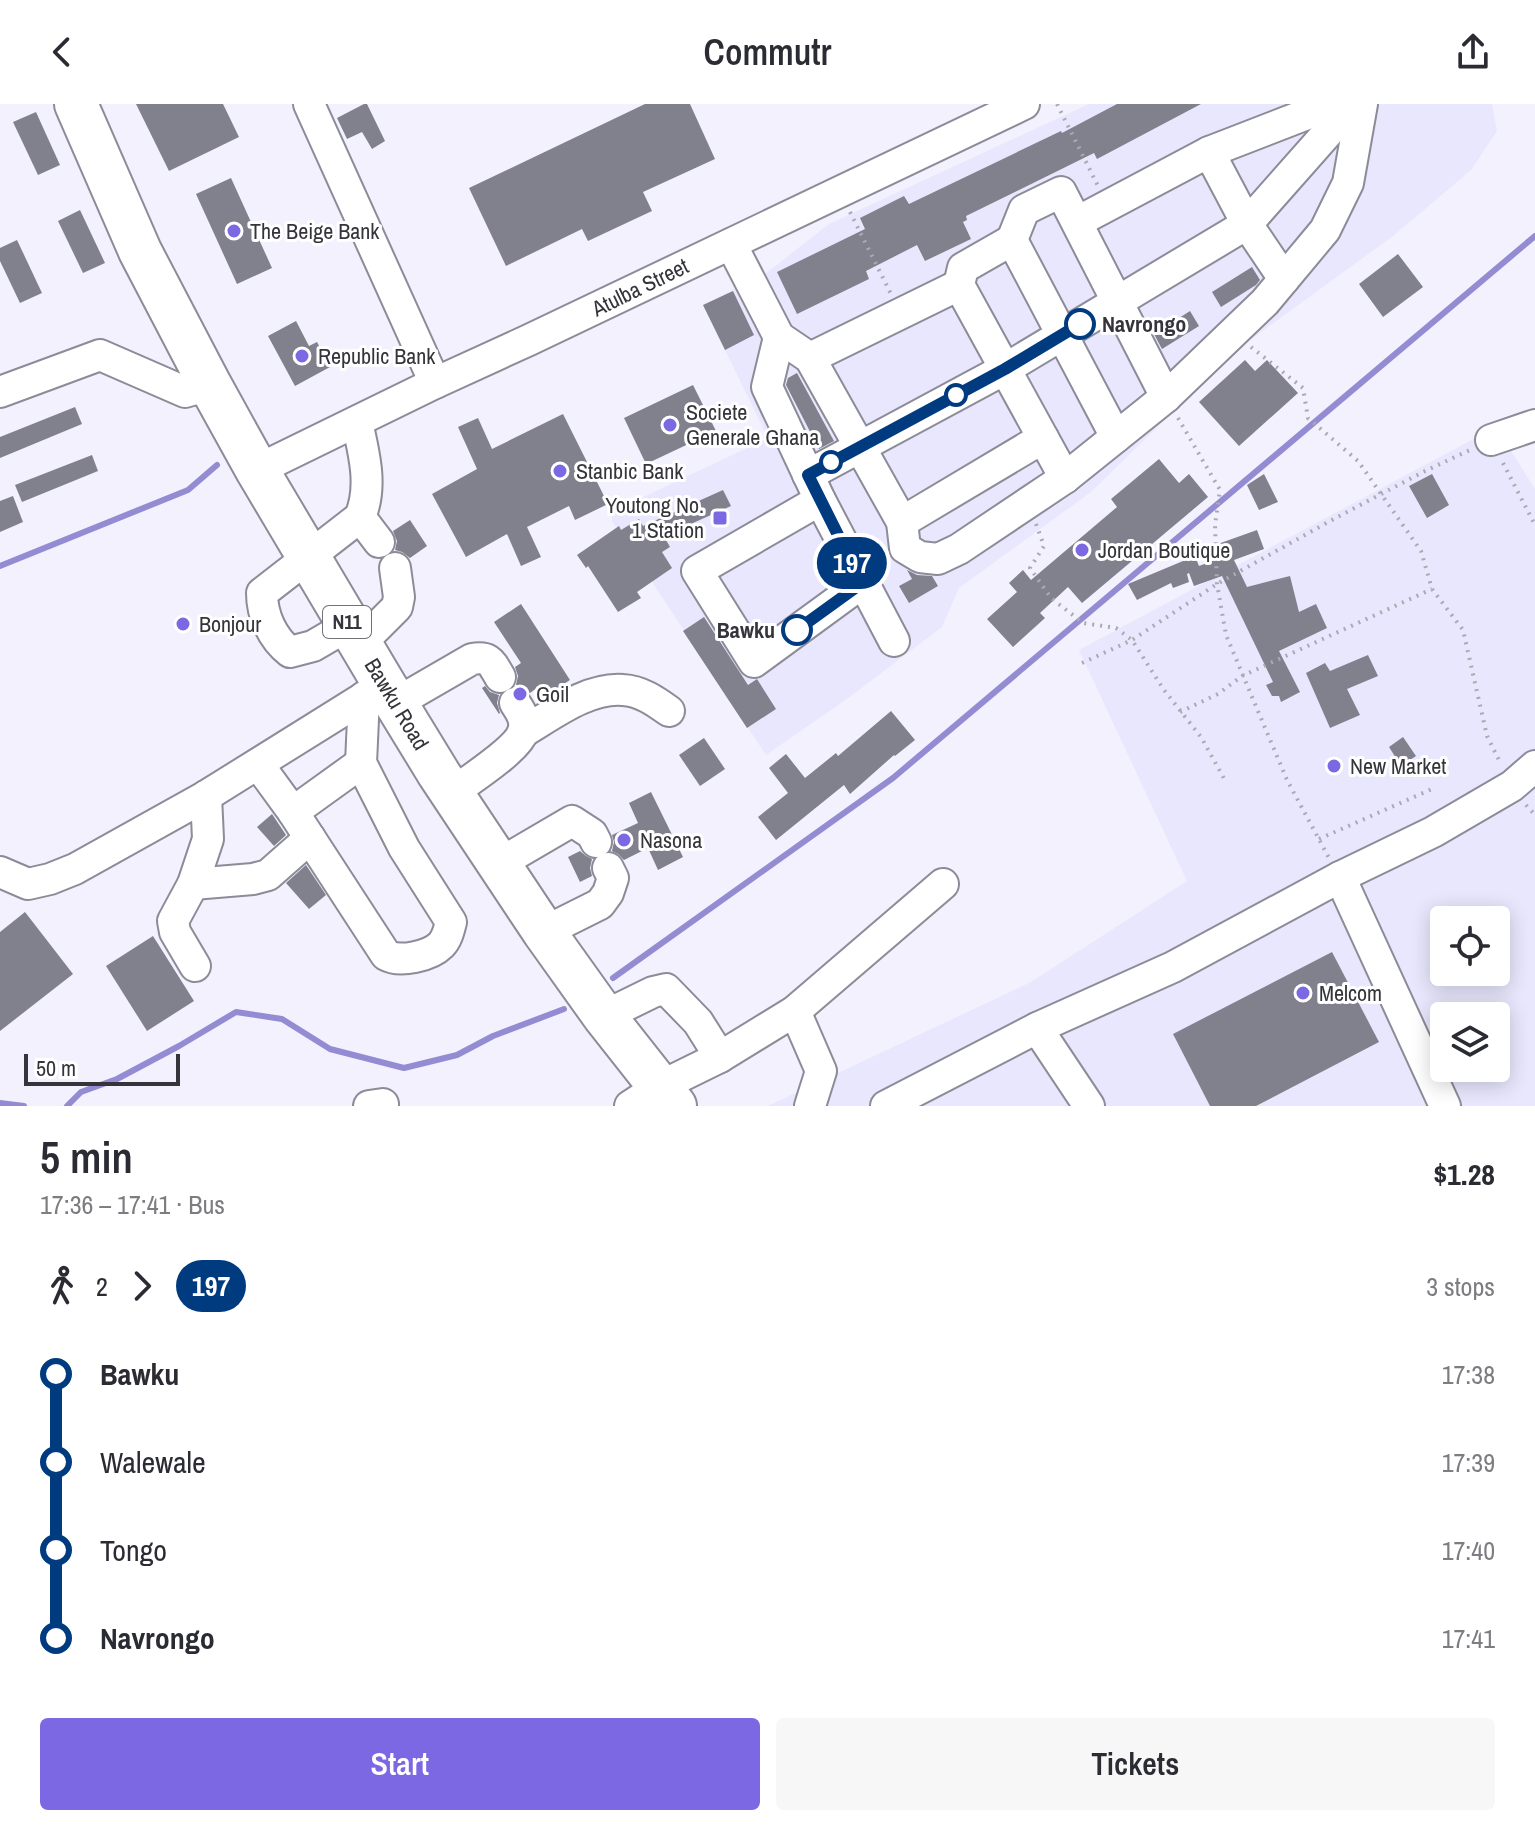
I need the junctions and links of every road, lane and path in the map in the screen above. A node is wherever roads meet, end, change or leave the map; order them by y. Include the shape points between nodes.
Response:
1 (76, 104) edge
2 (309, 104) edge
3 (1024, 104) edge
4 (1057, 104) edge
5 (1333, 104) edge
6 (1353, 104) edge
7 (1362, 104) edge
8 (1209, 152) junction
9 (840, 192) junction
10 (1109, 206) junction
11 (1077, 222) junction
12 (1247, 224) junction
13 (1012, 240) junction
14 (731, 244) junction
15 (1284, 279) junction
16 (959, 285) junction
17 (1117, 302) junction
18 (901, 314) junction
19 (1231, 335) junction
20 (1062, 336) junction
21 (779, 337) junction
22 (810, 358) junction
23 (1005, 369) junction
24 (435, 383) junction
25 (210, 385) junction
26 (0, 392) edge
27 (1166, 397) junction
28 (357, 422) junction
29 (1535, 425) edge
30 (1116, 437) junction
31 (1043, 438) junction
32 (1491, 440) junction
33 (860, 447) junction
34 (257, 470) junction
35 (1065, 478) junction
36 (814, 487) junction
37 (1380, 494) junction
38 (1027, 504) junction
39 (360, 517) junction
40 (902, 522) junction
41 (1535, 525) edge
42 (379, 542) dead end
43 (309, 557) junction
44 (395, 568) dead end
45 (862, 583) junction
46 (1217, 584) junction
47 (1432, 589) junction
48 (354, 634) junction
49 (1132, 640) junction
50 (894, 641) dead end
51 (1082, 663) dead end
52 (1242, 676) junction
53 (500, 677) dead end
54 (381, 695) junction
55 (515, 703) dead end
56 (669, 711) dead end
57 (1178, 713) dead end
58 (523, 732) junction
59 (361, 763) junction
60 (258, 764) junction
61 (1535, 766) edge
62 (1226, 782) dead end
63 (1512, 786) junction
64 (1432, 789) dead end
65 (452, 793) junction
66 (206, 796) junction
67 (293, 812) junction
68 (1535, 815) edge
69 (310, 838) junction
70 (1319, 839) junction
71 (500, 863) junction
72 (0, 872) edge
73 (1340, 877) junction
74 (193, 884) junction
75 (943, 884) dead end
76 (544, 932) junction
77 (195, 966) dead end
78 (795, 1011) junction
79 (604, 1016) junction
80 (1037, 1028) junction
81 (720, 1057) junction
82 (655, 1100) edge
83 (810, 1106) edge
84 (886, 1106) edge
85 (1089, 1106) edge
86 (1445, 1106) edge

1 - 25 highway, Bawku Road / N11 via 140,251
2 - 24 street
3 - 9 street, Atulba Street
4 - 10 path
5 - 8 street
6 - 12 street
7 - 15 street via 1348,183 1325,230
8 - 10 street
8 - 12 street
9 - 14 street, Atulba Street
9 - 18 path
10 - 11 street
11 - 13 street via 1061,192 1024,210
11 - 17 street
12 - 15 street
12 - 17 street
13 - 16 street via 963,268
13 - 20 street
14 - 21 street
14 - 24 street, Atulba Street
15 - 19 street
16 - 18 street
16 - 23 street
17 - 20 street
17 - 27 street
18 - 22 street
19 - 27 street
19 - 37 path via 1303,388 1308,418 1358,461
20 - 23 street
20 - 30 street
21 - 22 street
21 - 36 street via 767,387
22 - 33 street
23 - 31 street
23 - 33 street
24 - 28 street, Atulba Street
25 - 26 street via 185,392 100,355
25 - 34 highway, Bawku Road / N11
27 - 30 street
27 - 46 path via 1220,490
28 - 34 street, Atulba Street
28 - 39 street via 367,466
29 - 32 street
30 - 35 street
31 - 35 street
31 - 40 street
32 - 37 path
32 - 41 path
33 - 36 street
33 - 40 street
34 - 43 highway, Bawku Road / N11
35 - 38 street
36 - 45 street
36 - 45 street via 697,571 754,662
37 - 46 path
37 - 47 path via 1421,551
38 - 40 street via 938,559 905,548
38 - 49 path via 1044,546 1030,568 1051,598 1083,623 1116,628
39 - 42 street
39 - 43 street
43 - 48 highway, Bawku Road / N11
43 - 48 street via 262,593 278,643 290,652 299,651
44 - 48 street via 397,607
45 - 50 street
46 - 49 path
46 - 52 path via 1226,635
47 - 52 path
47 - 63 path via 1463,630 1487,736
48 - 54 highway, Bawku Road / N11
49 - 51 path
49 - 62 path
52 - 57 path
52 - 70 path
53 - 54 street via 483,657
54 - 59 street
54 - 60 street
54 - 65 highway, Bawku Road / N11
55 - 58 street via 524,717
56 - 58 street via 622,690 595,693
58 - 65 street via 514,746
59 - 67 street
59 - 69 street via 404,848 451,922 441,945 399,959 386,955
60 - 66 street
60 - 67 street
61 - 63 street
63 - 68 path
63 - 73 street
64 - 70 path
65 - 71 highway, Bawku Road / N11
66 - 72 street via 50,879 28,884
66 - 74 street via 208,839
67 - 69 street
69 - 74 street via 268,875
70 - 73 path
71 - 76 highway, Bawku Road / N11
71 - 76 street via 572,821 592,834 613,878 608,893 600,904
73 - 80 street via 1176,975
73 - 86 street
74 - 77 street via 173,921
75 - 78 street
76 - 79 highway, Bawku Road / N11
78 - 81 street
78 - 83 street via 821,1071
79 - 81 street via 666,989 698,1022
79 - 82 highway, Bawku Road / N11
80 - 84 street
80 - 85 street
81 - 82 street

